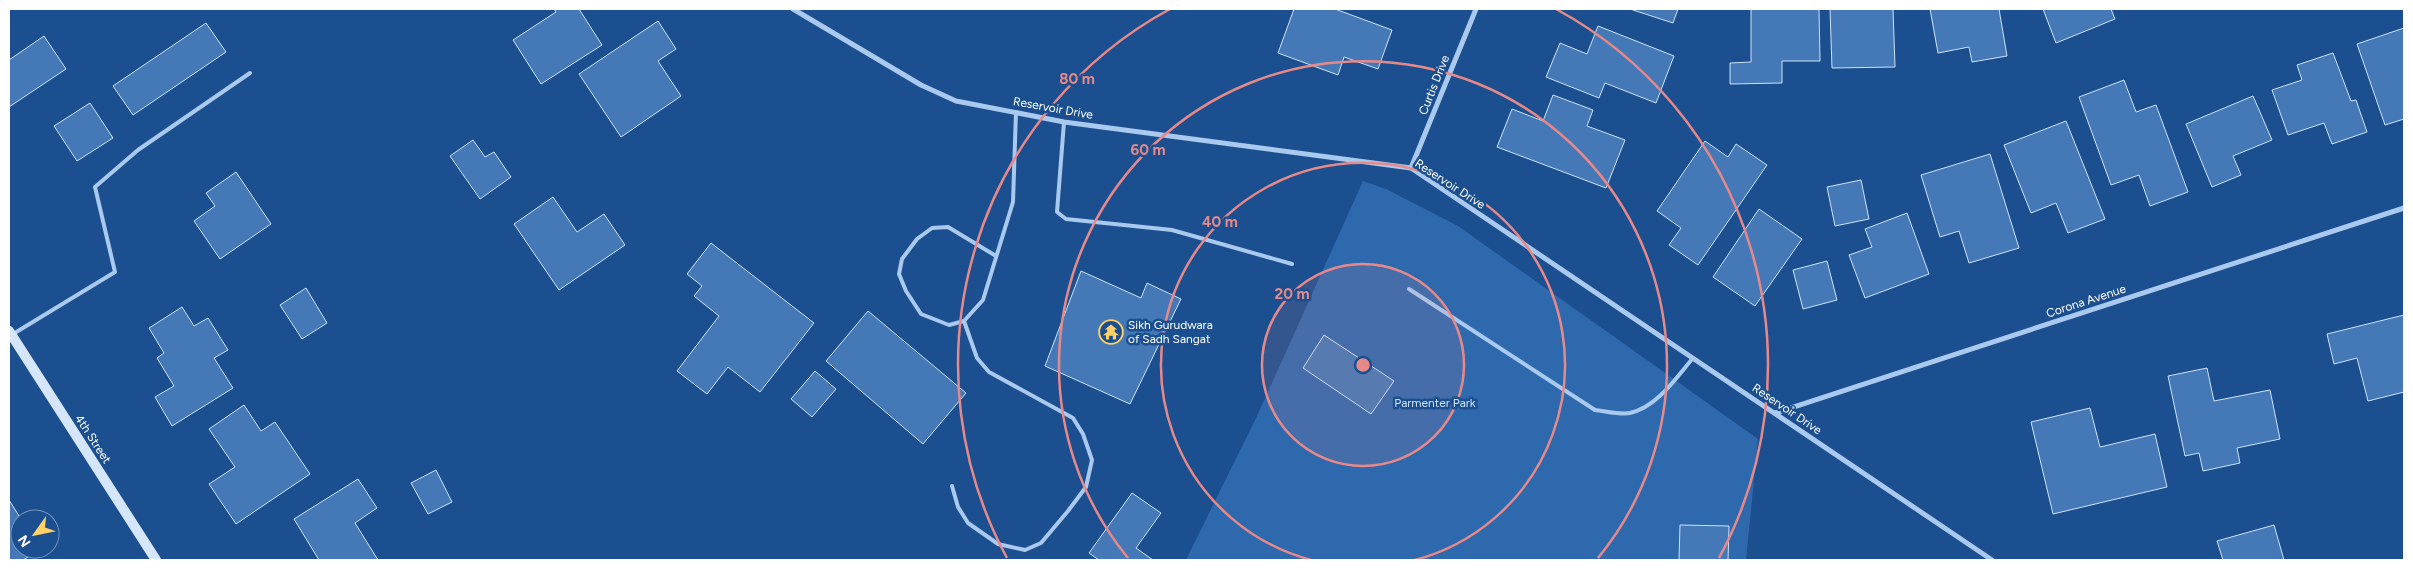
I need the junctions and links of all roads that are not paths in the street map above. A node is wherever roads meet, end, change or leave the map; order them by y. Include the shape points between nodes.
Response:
1 (793, 9) edge
2 (1476, 9) edge
3 (250, 73) dead end
4 (1016, 112) junction
5 (1064, 122) junction
6 (1411, 168) junction
7 (2404, 208) edge
8 (996, 256) junction
9 (1292, 264) dead end
10 (1409, 289) dead end
11 (964, 321) junction
12 (10, 333) edge
13 (1693, 358) junction
14 (1774, 413) junction
15 (952, 486) dead end
16 (156, 560) edge
17 (1992, 560) edge

1 - 4 street, Reservoir Drive via 921,85 956,101
2 - 6 street, Curtis Drive
3 - 12 lane via 138,150 95,187 115,272
4 - 5 street, Reservoir Drive
4 - 8 lane via 1013,202
5 - 6 street, Reservoir Drive
5 - 9 lane via 1058,212 1066,219 1172,230
6 - 13 street, Reservoir Drive
7 - 14 street, Corona Avenue
8 - 11 lane via 983,300
8 - 11 lane via 948,227 932,228 917,239 902,259 899,274 906,292 921,314 949,324
10 - 13 lane via 1595,410 1629,413 1648,406 1666,391
11 - 15 lane via 977,358 989,372 1073,418 1084,434 1092,460 1086,487 1041,543 1025,550 998,544 968,523 958,507
12 - 16 street, 4th Street
13 - 14 street, Reservoir Drive
14 - 17 street, Reservoir Drive

